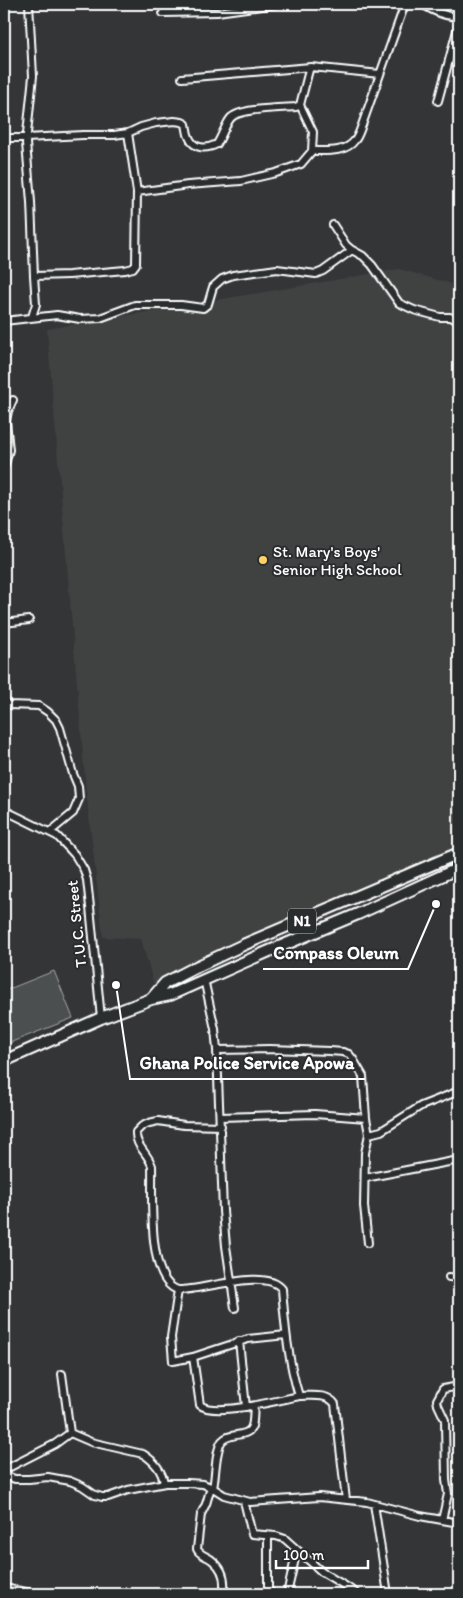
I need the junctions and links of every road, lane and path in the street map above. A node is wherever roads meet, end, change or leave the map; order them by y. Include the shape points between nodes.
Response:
1 (29, 4) edge
2 (277, 4) edge
3 (405, 4) edge
4 (422, 4) edge
5 (163, 14) dead end
6 (459, 16) edge
7 (459, 23) edge
8 (311, 67) junction
9 (380, 74) junction
10 (182, 78) dead end
11 (438, 102) dead end
12 (300, 104) junction
13 (128, 133) junction
14 (4, 138) edge
15 (26, 138) junction
16 (312, 151) junction
17 (136, 192) junction
18 (333, 225) dead end
19 (352, 250) junction
20 (34, 276) junction
21 (32, 317) junction
22 (459, 321) edge
23 (4, 322) edge
24 (13, 400) dead end
25 (4, 468) edge
26 (30, 620) dead end
27 (4, 623) edge
28 (4, 698) edge
29 (4, 810) edge
30 (50, 832) junction
31 (459, 853) edge
32 (459, 868) edge
33 (204, 979) junction
34 (151, 999) junction
35 (101, 1018) junction
36 (217, 1050) junction
37 (4, 1061) edge
38 (459, 1091) edge
39 (220, 1117) junction
40 (366, 1118) junction
41 (220, 1126) junction
42 (369, 1134) junction
43 (459, 1160) edge
44 (365, 1178) junction
45 (368, 1243) dead end
46 (450, 1277) dead end
47 (459, 1278) edge
48 (232, 1281) junction
49 (178, 1290) junction
50 (236, 1308) dead end
51 (286, 1335) junction
52 (239, 1341) junction
53 (193, 1357) junction
54 (62, 1374) dead end
55 (459, 1386) edge
56 (299, 1396) junction
57 (254, 1406) junction
58 (246, 1407) junction
59 (70, 1433) junction
60 (4, 1470) edge
61 (164, 1483) junction
62 (212, 1487) junction
63 (346, 1500) junction
64 (244, 1501) junction
65 (374, 1504) junction
66 (442, 1520) junction
67 (459, 1523) edge
68 (268, 1536) junction
69 (297, 1550) junction
70 (4, 1588) edge
71 (37, 1594) edge
72 (223, 1594) edge
73 (274, 1594) edge
74 (286, 1594) edge
75 (357, 1594) edge
76 (388, 1594) edge

1 - 15 street via 33,76
2 - 5 street via 217,12
3 - 9 street
4 - 6 street via 446,15
7 - 11 street
8 - 9 street
8 - 10 street
8 - 12 street
9 - 16 street via 354,141 331,151
12 - 13 street via 233,116 217,144 204,149 196,146 182,122 156,123
12 - 16 street via 313,132
13 - 15 street
13 - 17 street
14 - 15 street
15 - 20 street
16 - 17 street via 301,164 276,173 241,181
17 - 20 street via 136,264 133,268
18 - 19 street
19 - 21 street via 316,274 277,269 222,279 213,288 208,304 203,308 135,305 100,318 80,319 57,314
19 - 22 street via 372,264 399,303
20 - 21 street via 36,304
21 - 23 street
24 - 25 street via 6,421 9,450
26 - 27 street
28 - 30 street via 8,705 39,706 60,728 79,799 73,812
29 - 30 street, T.U.C. Street
30 - 35 street, T.U.C. Street via 64,841 75,855 87,880
31 - 34 highway, N1 via 198,966 164,983
32 - 33 highway, N1
33 - 34 highway, N1 via 170,995
33 - 36 street
34 - 35 highway, N1
35 - 37 highway, N1
36 - 39 street
36 - 40 street via 314,1050 349,1054 363,1076
38 - 42 street via 421,1106 381,1131
39 - 40 street via 314,1114
39 - 41 street
40 - 42 street
41 - 48 street via 223,1211
41 - 49 street via 158,1121 142,1126 136,1132 135,1139 150,1158 152,1166 153,1233 160,1272 168,1286
42 - 44 street
43 - 44 street
44 - 45 street
46 - 47 street
48 - 49 street
48 - 50 street
48 - 51 street via 269,1281 279,1285
49 - 53 street via 171,1337 172,1358 176,1361
51 - 52 street
51 - 56 street
52 - 53 street
52 - 58 street
53 - 58 street via 200,1405 208,1409
54 - 59 street
55 - 66 street via 443,1389 437,1400 445,1420 448,1494
56 - 57 street
56 - 63 street via 328,1398 335,1404
57 - 58 street
57 - 62 street via 250,1430 231,1435 222,1442
59 - 60 street
59 - 61 street via 91,1442 143,1454 162,1472
60 - 61 street via 15,1479 48,1477 70,1482 102,1497
61 - 62 street
62 - 64 street via 224,1495
62 - 72 street via 201,1514 197,1549 214,1561 225,1576
63 - 64 street via 314,1497
63 - 65 street
64 - 68 street via 252,1534
65 - 66 street
65 - 76 street
66 - 67 street
68 - 69 street via 285,1539
68 - 73 street via 268,1586
69 - 74 street
69 - 75 street via 322,1572
70 - 71 street

